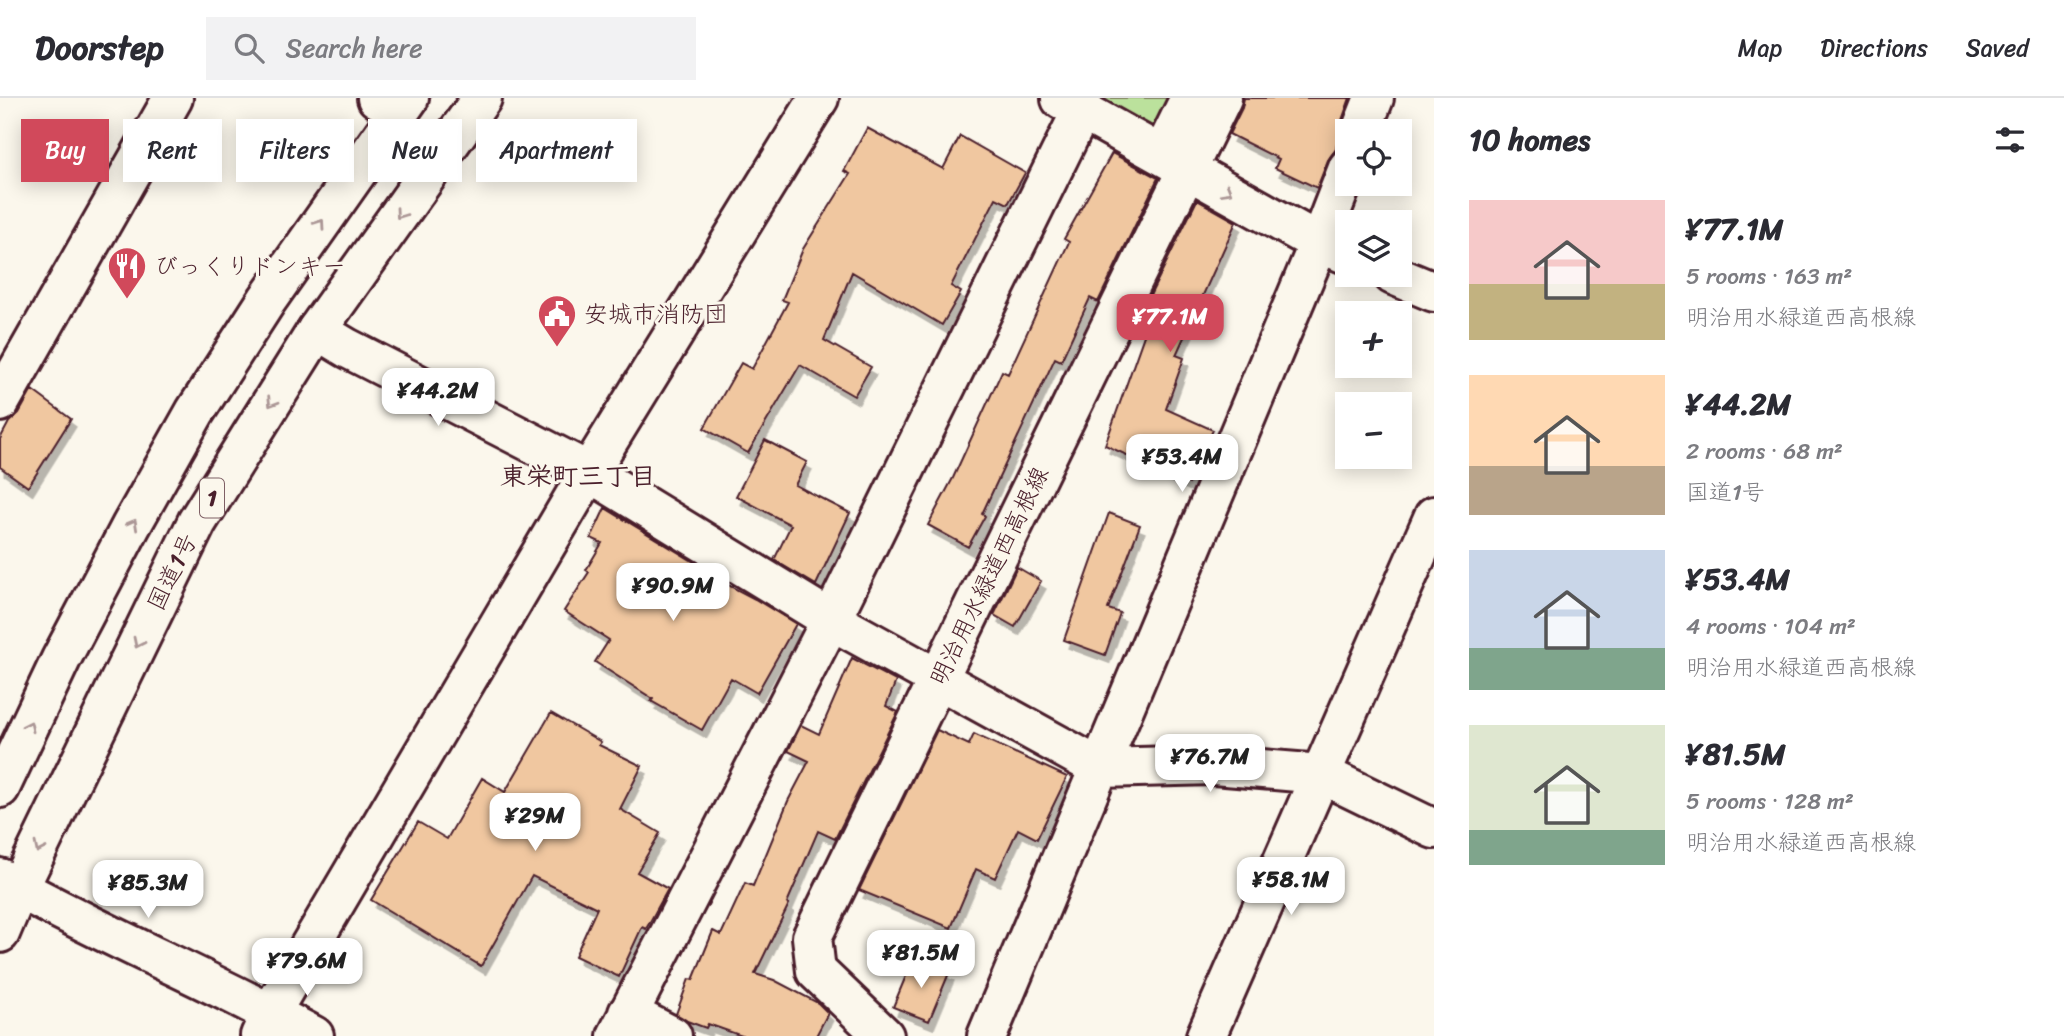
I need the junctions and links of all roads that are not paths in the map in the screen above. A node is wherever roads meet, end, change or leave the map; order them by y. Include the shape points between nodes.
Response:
1 (173, 98) edge
2 (482, 98) edge
3 (819, 98) edge
4 (1190, 98) edge
5 (1222, 98) edge
6 (1374, 98) edge
7 (395, 102) edge
8 (1070, 105) edge
9 (1366, 119) edge
10 (1175, 161) junction
11 (1343, 196) edge
12 (1333, 249) edge
13 (1412, 283) edge
14 (1434, 292) edge
15 (317, 330) junction
16 (0, 402) edge
17 (589, 472) junction
18 (1434, 516) edge
19 (831, 620) junction
20 (939, 680) junction
21 (1100, 768) junction
22 (1321, 774) junction
23 (0, 788) edge
24 (1434, 829) edge
25 (10, 883) edge
26 (0, 933) edge
27 (265, 1024) edge
28 (622, 1025) edge
29 (314, 1036) edge
30 (672, 1036) edge
31 (884, 1036) edge
32 (987, 1036) edge
33 (1206, 1036) edge

1 - 16 main road
2 -> 15 main road, 国道1号 / 1
3 - 17 main road
4 - 10 main road
5 - 10 main road, 明治用水緑道西高根線
6 - 9 main road
23 -> 7 main road, 1 via 61,659 195,412
8 - 10 main road
8 - 19 main road
10 -> 12 main road
10 - 20 main road, 明治用水緑道西高根線
11 - 12 main road
12 - 21 main road
13 - 14 main road
15 - 17 main road
15 -> 25 main road, 国道1号 / 1 via 197,522
17 - 19 main road
17 - 27 main road
18 - 22 main road
19 - 20 main road
19 - 28 main road
20 - 21 main road
20 - 31 main road, 明治用水緑道西高根線 via 812,937 816,971
21 - 22 main road via 1214,765
21 - 32 main road
22 - 24 main road
22 - 33 main road
25 - 26 main road, 国道1号 / 1
25 - 27 main road
27 - 29 main road
28 - 30 main road

